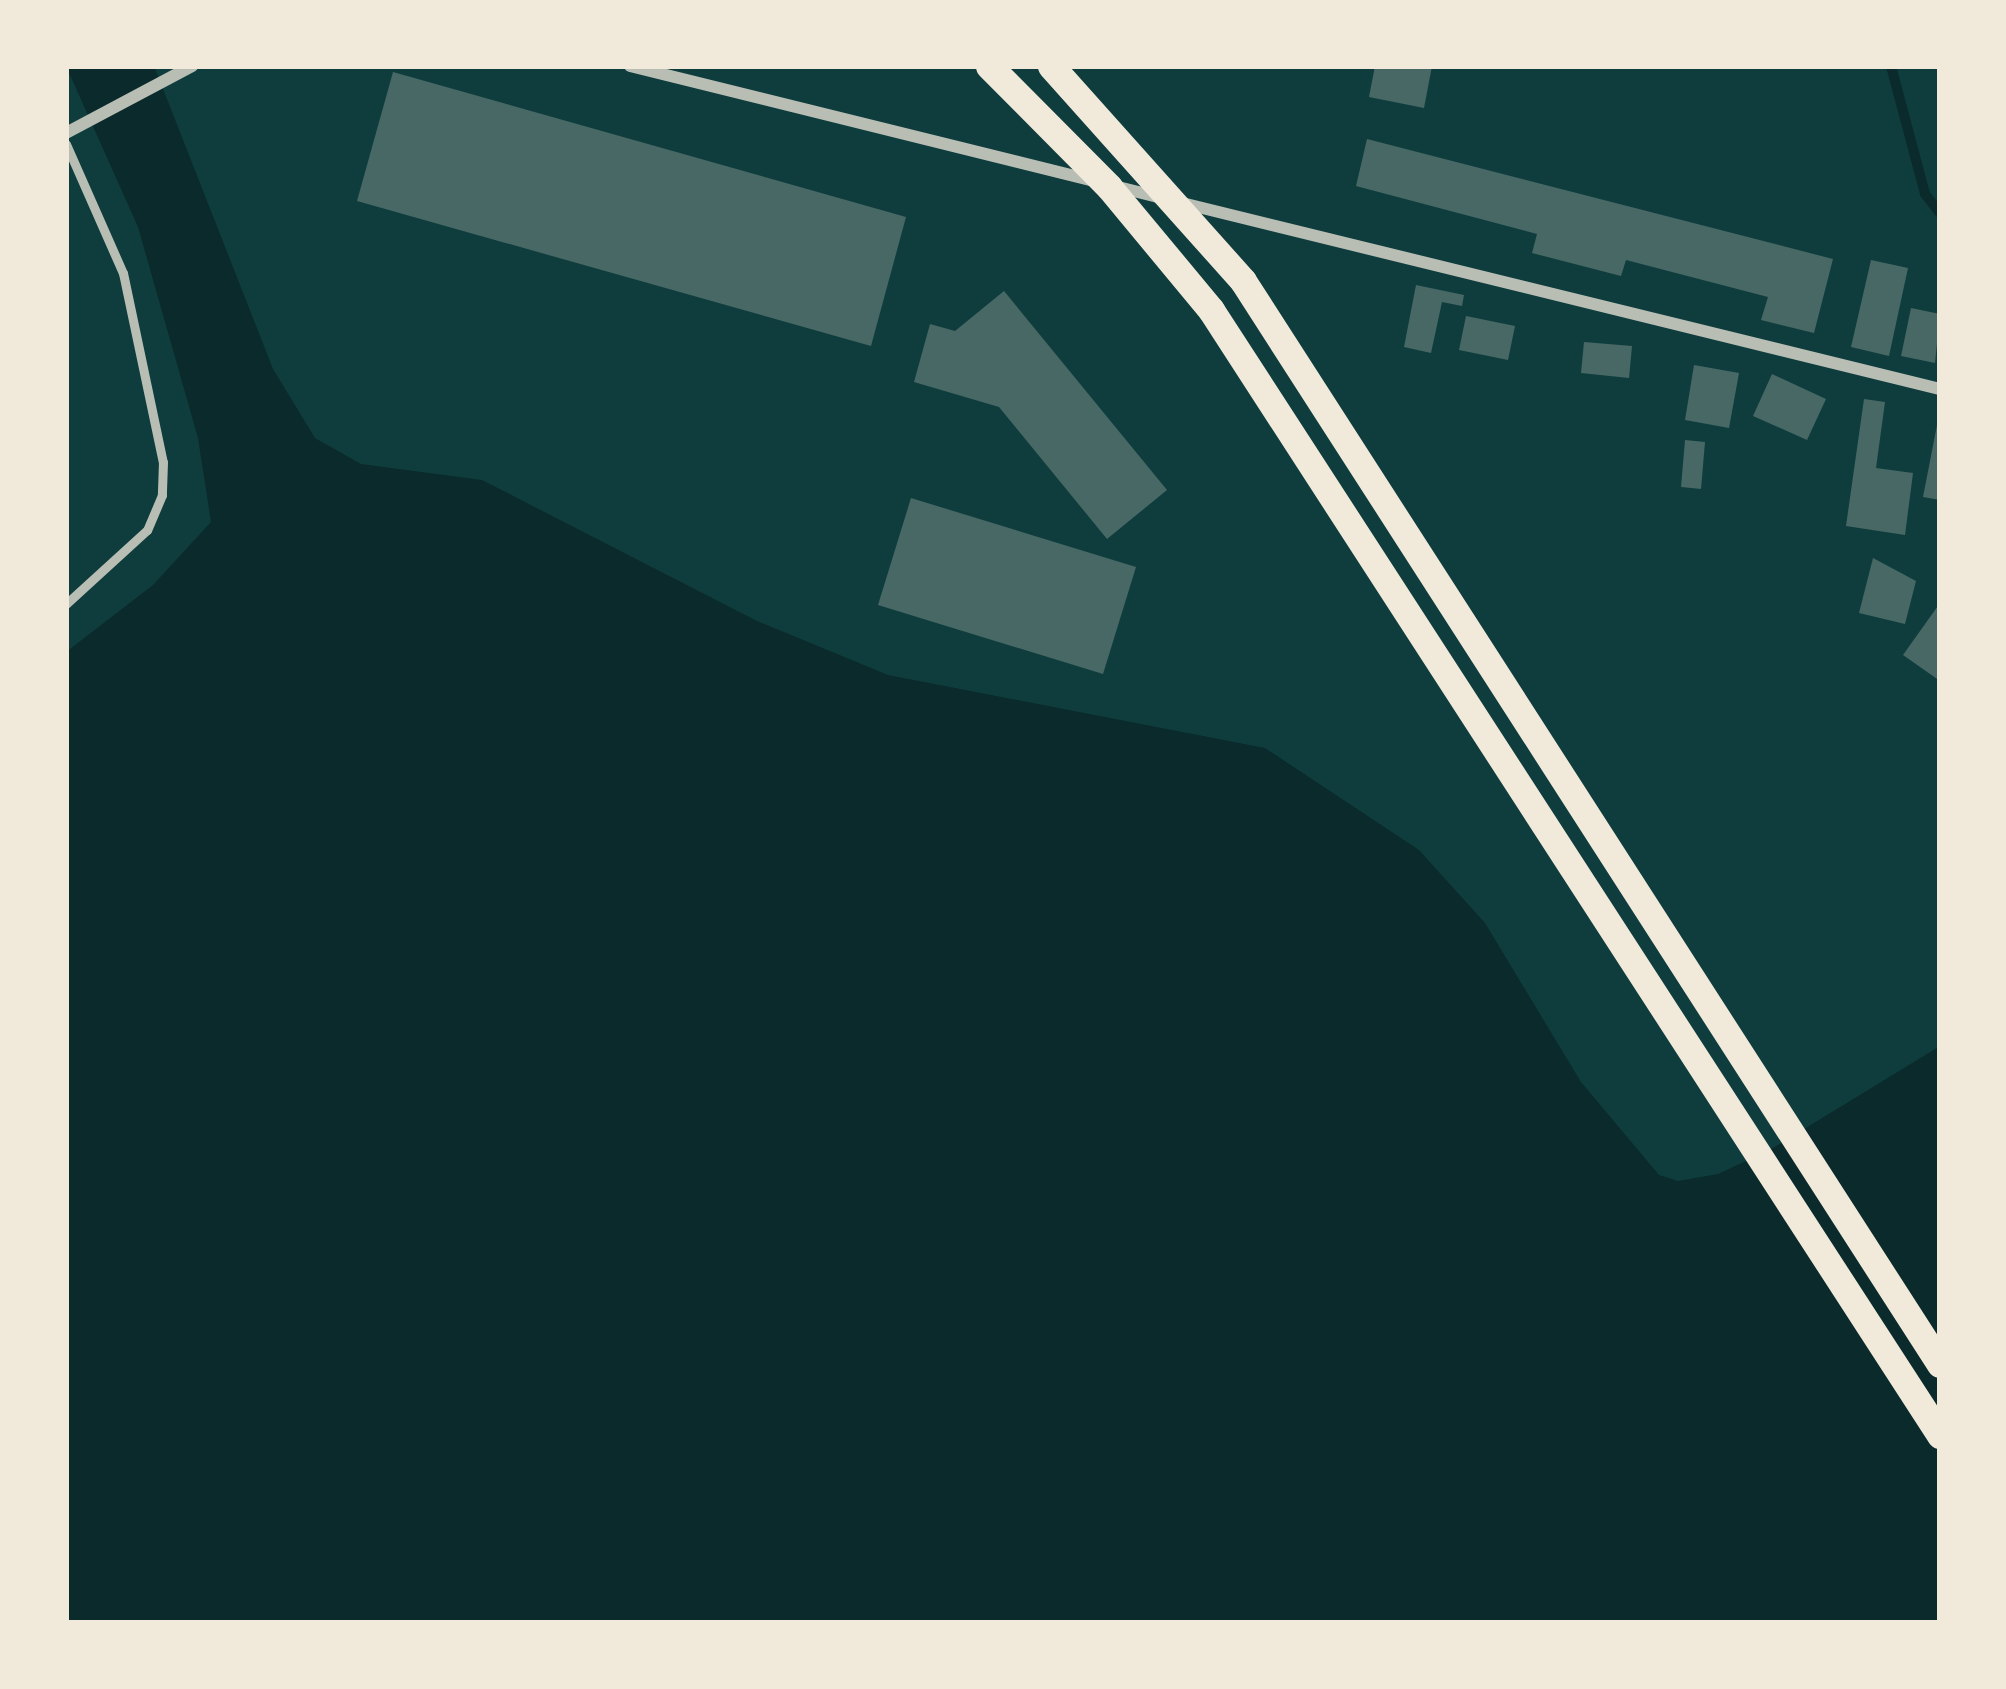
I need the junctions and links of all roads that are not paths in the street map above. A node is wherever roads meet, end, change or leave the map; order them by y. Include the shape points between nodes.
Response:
1 (192, 66) edge
2 (630, 66) edge
3 (989, 66) edge
4 (1051, 66) edge
5 (71, 130) edge
6 (66, 144) edge
7 (1940, 389) edge
8 (66, 604) edge
9 (1940, 1364) edge
10 (1940, 1435) edge

1 - 5 street
2 - 7 street
3 - 10 highway via 1109,188 1210,310
4 - 9 highway via 1244,281
6 - 8 lane via 123,273 163,462 162,494 147,530

